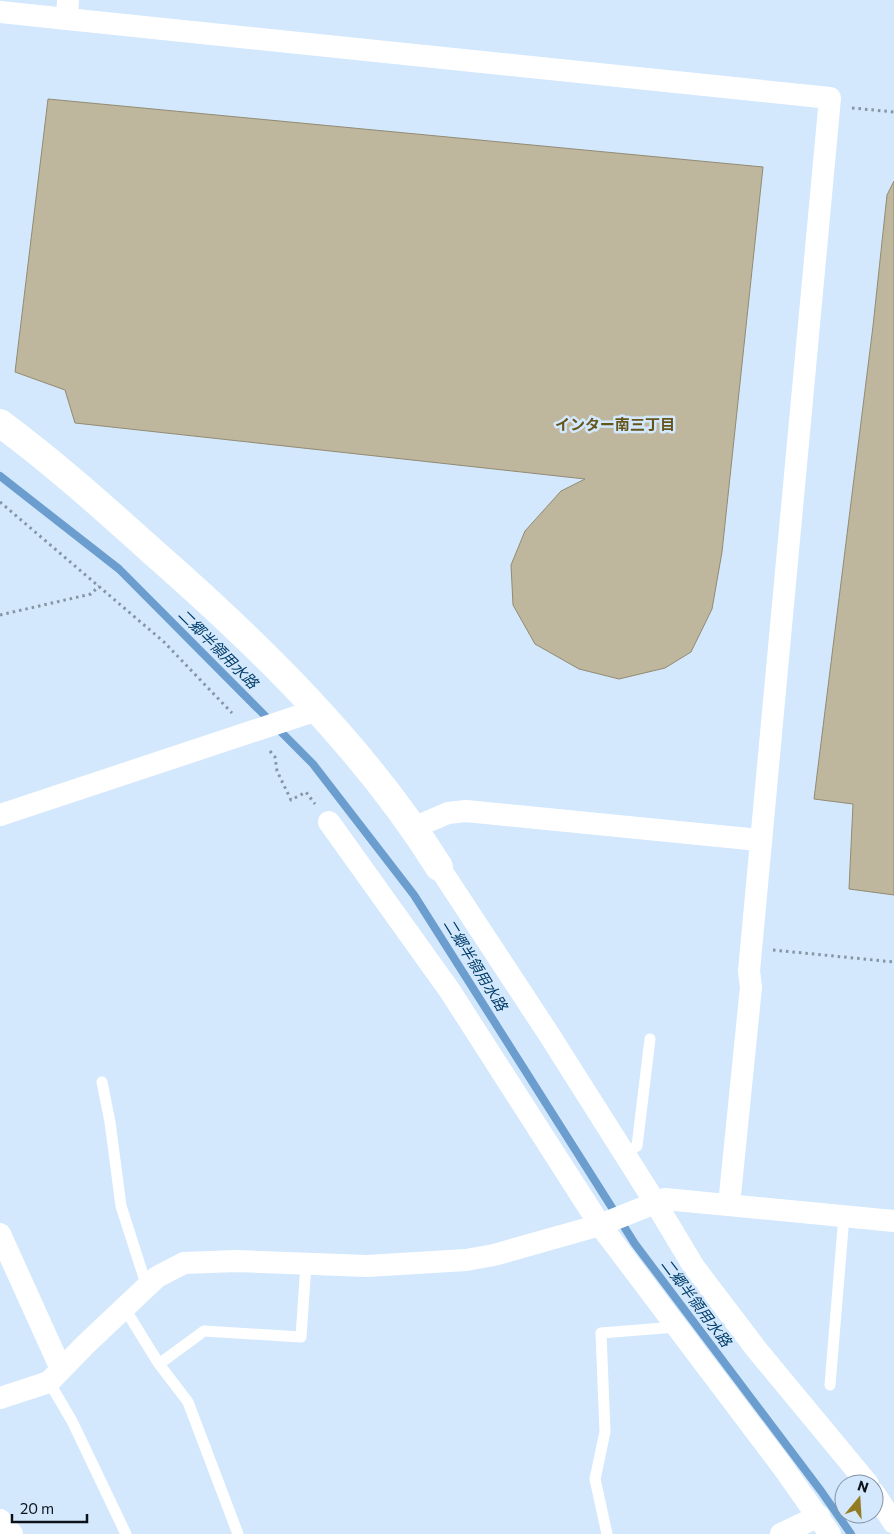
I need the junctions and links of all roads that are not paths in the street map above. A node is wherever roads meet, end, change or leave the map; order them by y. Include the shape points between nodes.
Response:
1 (68, 10) edge
2 (0, 12) edge
3 (0, 423) edge
4 (317, 710) junction
5 (0, 815) edge
6 (329, 822) dead end
7 (414, 828) junction
8 (760, 840) junction
9 (439, 867) joint
10 (650, 1039) dead end
11 (102, 1082) dead end
12 (625, 1154) junction
13 (655, 1202) junction
14 (729, 1204) junction
15 (844, 1216) junction
16 (894, 1221) edge
17 (600, 1225) junction
18 (0, 1234) edge
19 (306, 1264) junction
20 (147, 1287) junction
21 (125, 1309) junction
22 (676, 1327) junction
23 (159, 1364) junction
24 (55, 1375) junction
25 (830, 1385) dead end
26 (0, 1398) edge
27 (860, 1474) edge
28 (884, 1508) edge
29 (0, 1520) edge
30 (894, 1523) edge
31 (824, 1525) edge
32 (12, 1534) edge
33 (126, 1534) edge
34 (238, 1534) edge
35 (606, 1534) edge
36 (781, 1534) edge

1 - 2 street
1 - 8 street via 830,98
3 - 4 street via 82,488 194,588
4 - 5 street
4 - 7 street
6 - 17 street via 450,991
7 - 8 street via 448,813 466,811
7 - 9 street
8 - 14 street via 750,947 750,987
9 - 12 street
10 - 12 lane via 637,1146
11 - 20 lane via 121,1206
12 - 13 street
13 - 14 street
13 - 17 street
13 - 27 street via 694,1267
14 - 15 street
15 - 16 street
15 - 25 lane
17 - 19 street via 466,1260 367,1266
17 - 22 street
18 - 24 street
19 - 20 street via 184,1263
19 - 23 lane via 302,1337 204,1331
20 - 21 street
21 - 23 lane
21 - 24 street
22 - 31 street
22 - 35 lane via 601,1334 605,1432 595,1480
23 - 34 lane via 188,1402
24 - 26 street
24 - 33 lane via 72,1421
28 - 30 street
29 - 32 street
31 - 36 street

